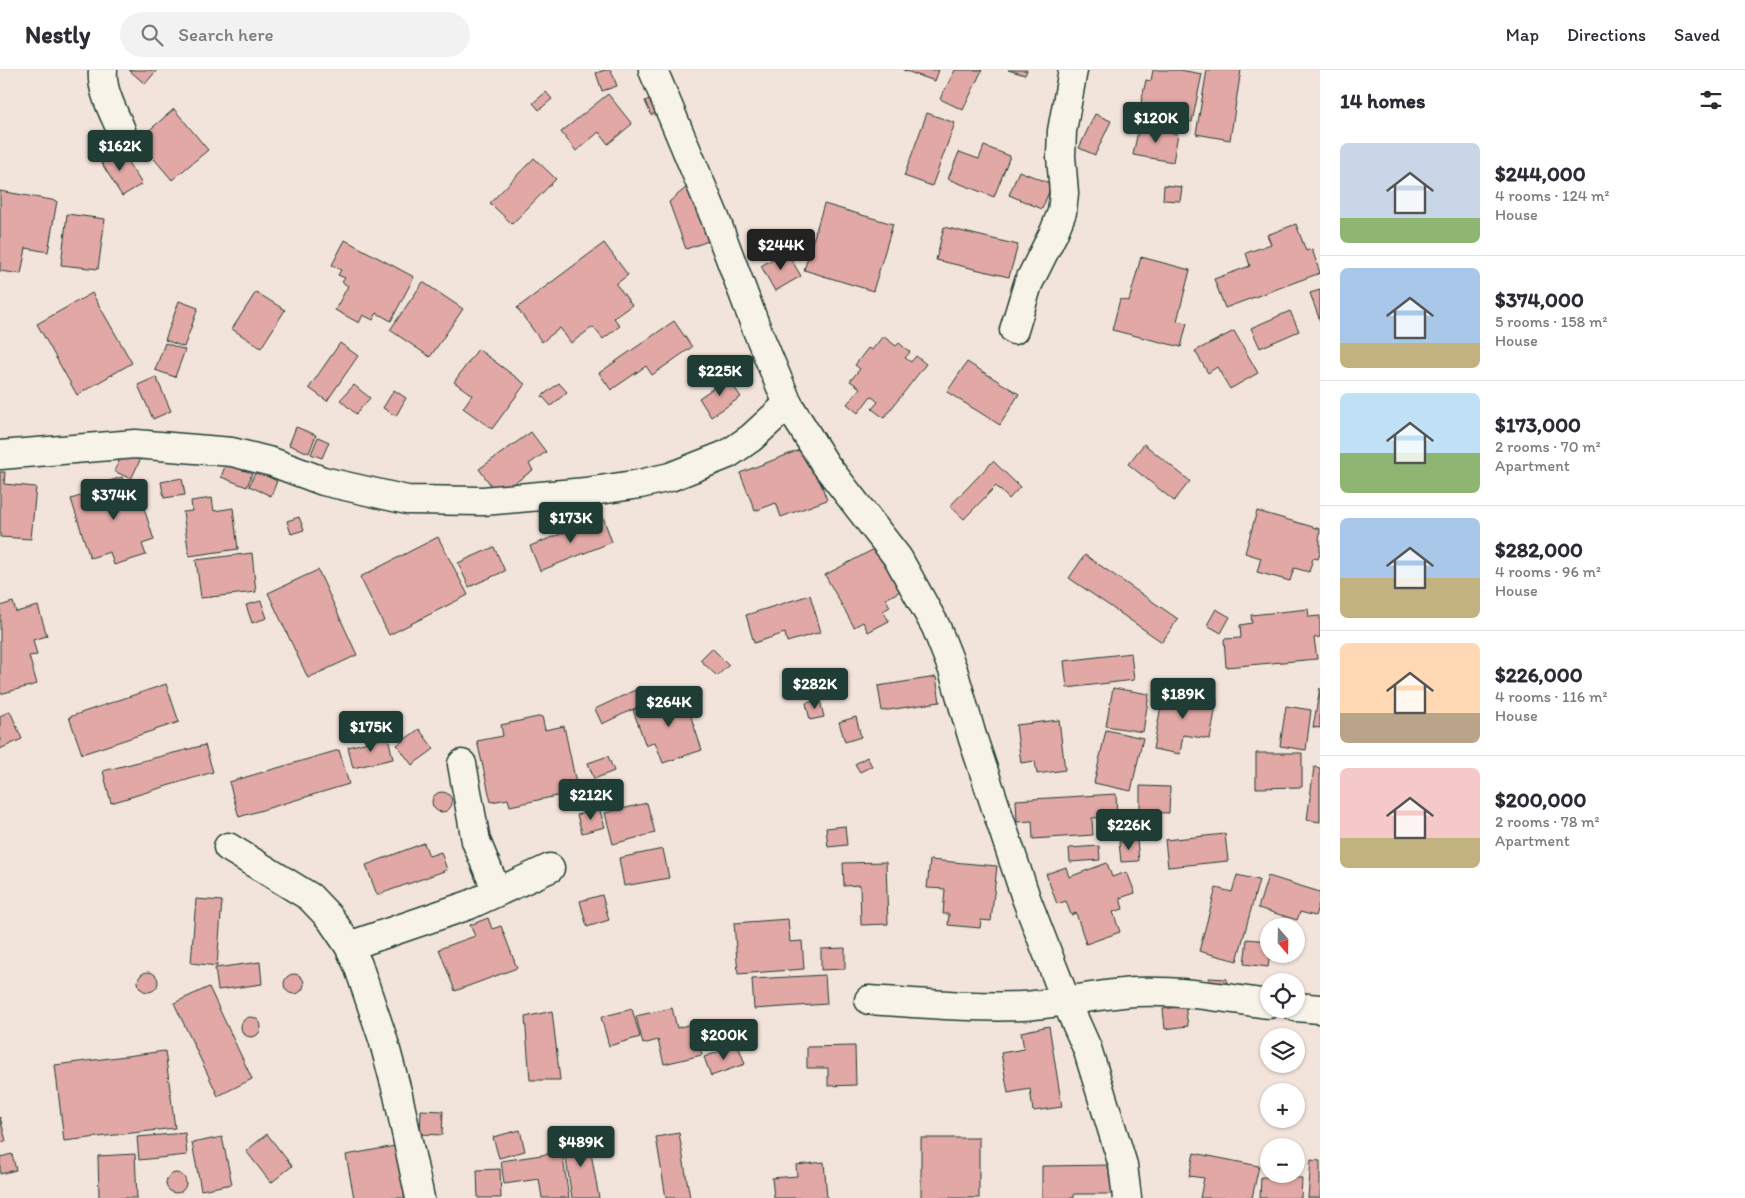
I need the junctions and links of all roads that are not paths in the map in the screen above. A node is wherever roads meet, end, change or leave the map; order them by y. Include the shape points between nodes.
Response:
1 (103, 70) edge
2 (653, 70) edge
3 (1074, 70) edge
4 (120, 130) dead end
5 (1014, 330) dead end
6 (788, 404) junction
7 (0, 455) edge
8 (462, 764) dead end
9 (228, 847) dead end
10 (550, 868) dead end
11 (497, 892) junction
12 (349, 946) junction
13 (869, 1000) dead end
14 (1066, 1001) junction
15 (1260, 1003) edge
16 (1305, 1008) edge
17 (1320, 1009) edge
18 (420, 1198) edge
19 (1127, 1198) edge

1 - 4 street via 107,97
2 - 6 street
3 - 5 street via 1062,131 1062,212 1028,284
6 - 7 street via 728,454 670,477 586,492 483,501 407,500 323,481 272,462 232,452 135,444
6 - 14 street via 824,464 898,558 936,627 953,670 1026,898
8 - 11 street via 476,840
9 - 12 street via 310,897 330,918
10 - 11 street
11 - 12 street
12 - 18 street via 383,1039
13 - 14 street via 974,1006 1023,1006
14 - 15 street via 1137,992
14 - 19 street via 1087,1048 1101,1091 1123,1165
16 - 17 street

